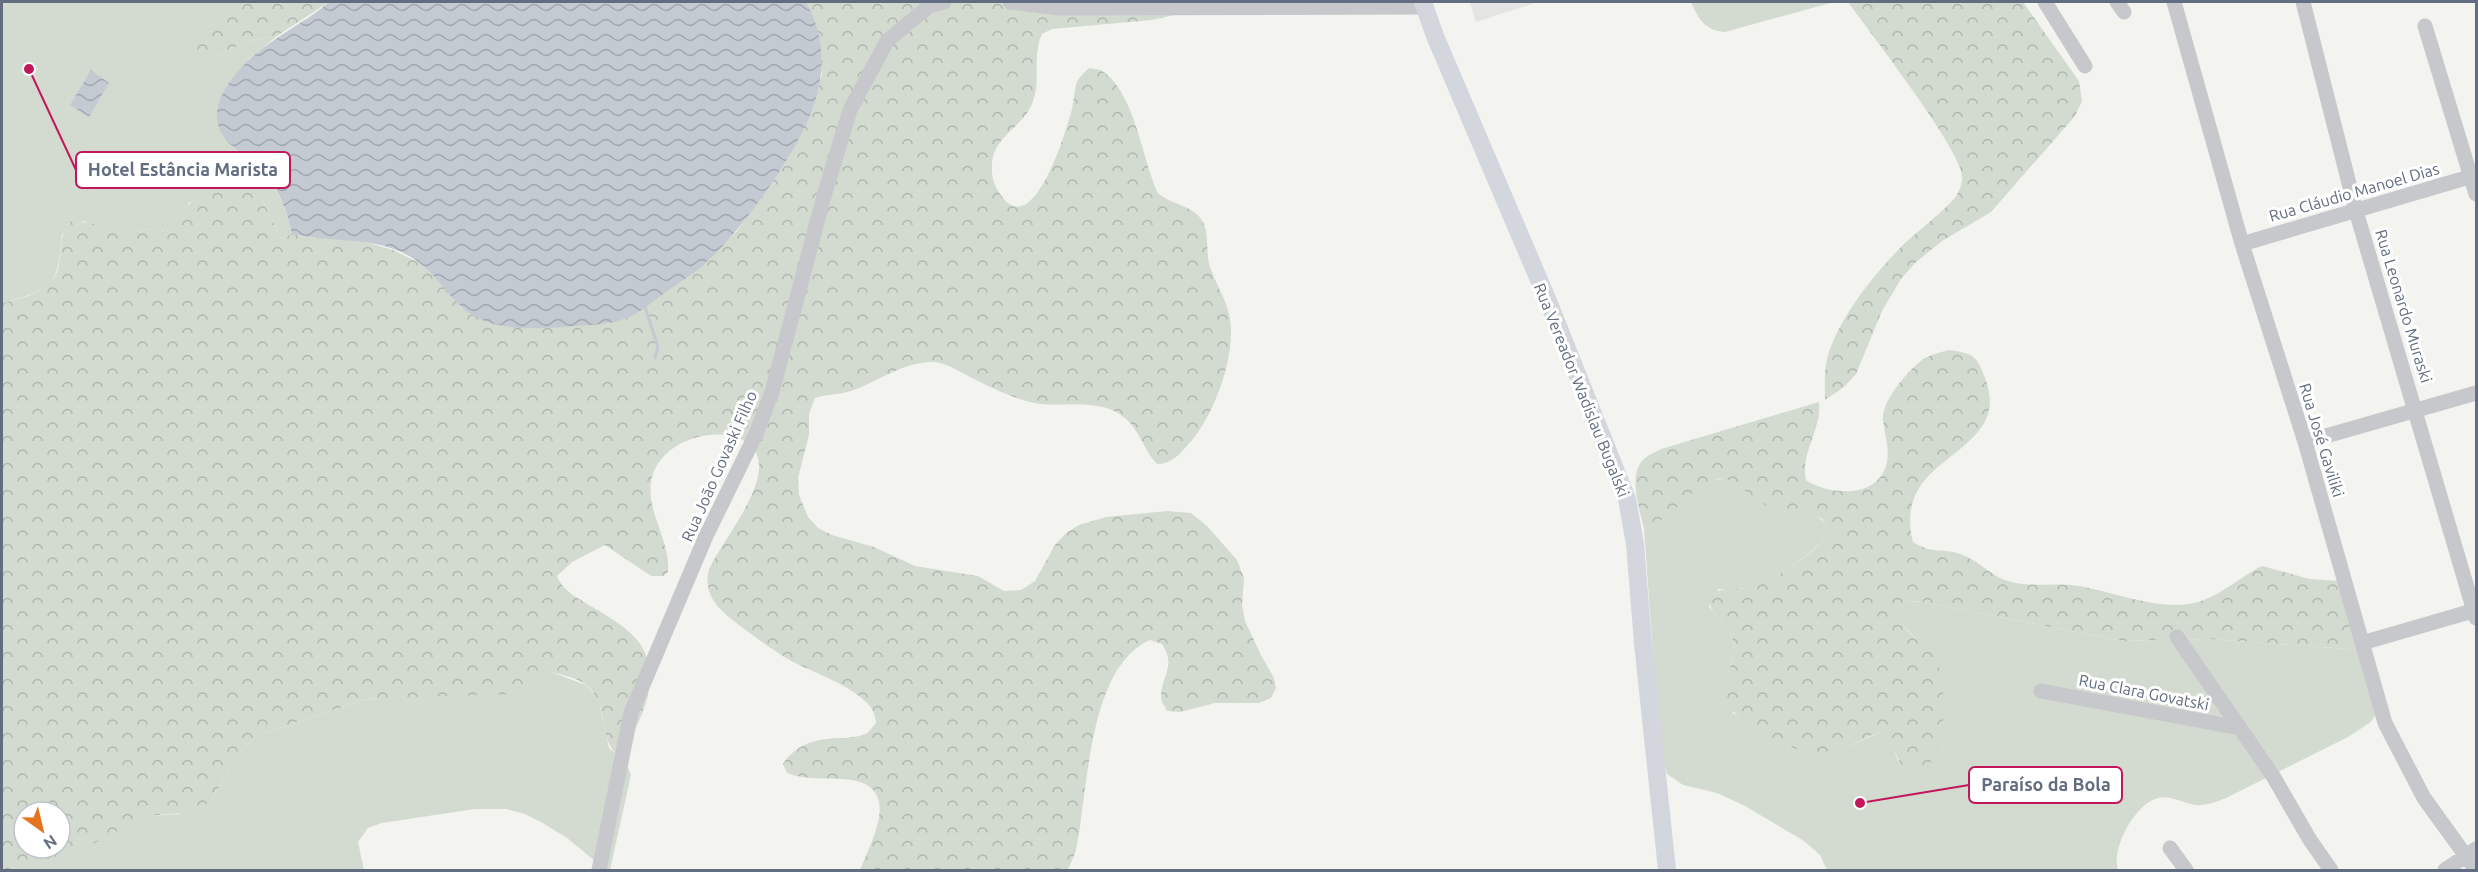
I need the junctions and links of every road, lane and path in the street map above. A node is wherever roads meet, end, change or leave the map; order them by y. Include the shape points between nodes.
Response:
1 (944, 2) edge
2 (1010, 2) edge
3 (2045, 2) edge
4 (2174, 2) edge
5 (2303, 2) edge
6 (1424, 4) edge
7 (2425, 26) dead end
8 (2085, 66) dead end
9 (2474, 176) edge
10 (2476, 194) edge
11 (2356, 211) junction
12 (2242, 244) junction
13 (2476, 393) edge
14 (2416, 409) junction
15 (2305, 442) junction
16 (2476, 613) edge
17 (2177, 637) dead end
18 (2362, 643) junction
19 (2042, 691) dead end
20 (2240, 728) junction
21 (2170, 848) dead end
22 (2471, 853) edge
23 (599, 870) edge
24 (1667, 870) edge
25 (2186, 870) edge
26 (2331, 870) edge
27 (2445, 870) edge
28 (2476, 870) edge

1 - 23 street, Rua João Govaski Filho via 929,6 887,41 850,110 772,392 632,713
2 - 6 street via 1059,8
3 - 8 street
4 - 12 street, Rua José Gaviliki
5 - 11 street, Rua Leonardo Muraski
6 - 24 main road, Rua Vereador Wadislau Bugalski via 1627,499 1635,544
7 - 9 street
9 - 10 street
9 - 11 street, Rua Cláudio Manoel Dias
11 - 12 street, Rua Cláudio Manoel Dias
11 - 14 street, Rua Leonardo Muraski
12 - 15 street, Rua José Gaviliki
13 - 14 street
14 - 15 street
14 - 16 street, Rua Leonardo Muraski
15 - 18 street, Rua José Gaviliki
16 - 18 street
17 - 20 street
18 - 22 street, Rua José Gaviliki via 2385,723 2424,798
19 - 20 street, Rua Clara Govatski
20 - 26 street
21 - 25 street
22 - 27 street
22 - 28 street, Rua José Gaviliki

